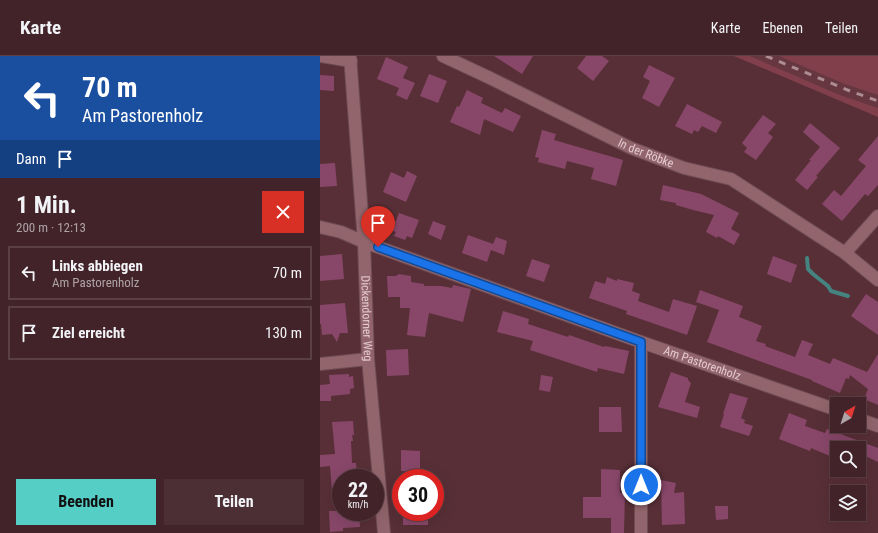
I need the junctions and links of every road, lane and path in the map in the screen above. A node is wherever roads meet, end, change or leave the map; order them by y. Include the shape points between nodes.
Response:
1 (320, 56) edge
2 (443, 56) edge
3 (351, 58) edge
4 (878, 216) edge
5 (320, 227) edge
6 (364, 242) junction
7 (845, 253) junction
8 (878, 280) edge
9 (641, 342) junction
10 (368, 359) junction
11 (320, 364) edge
12 (830, 408) edge
13 (866, 422) edge
14 (878, 426) edge
15 (384, 533) edge
16 (641, 533) edge

1 - 3 street
2 - 7 street, In der Röbke via 631,148 684,168 732,179
3 - 6 street, Dickendorner Weg
4 - 7 street
5 - 6 street, Am Pastorenholz via 341,232
6 - 9 street, Am Pastorenholz
6 - 10 street, Dickendorner Weg
7 - 8 street, In der Röbke
9 - 12 street, Am Pastorenholz
9 - 16 street
10 - 11 street
10 - 15 street, Dickendorner Weg
13 - 14 street

